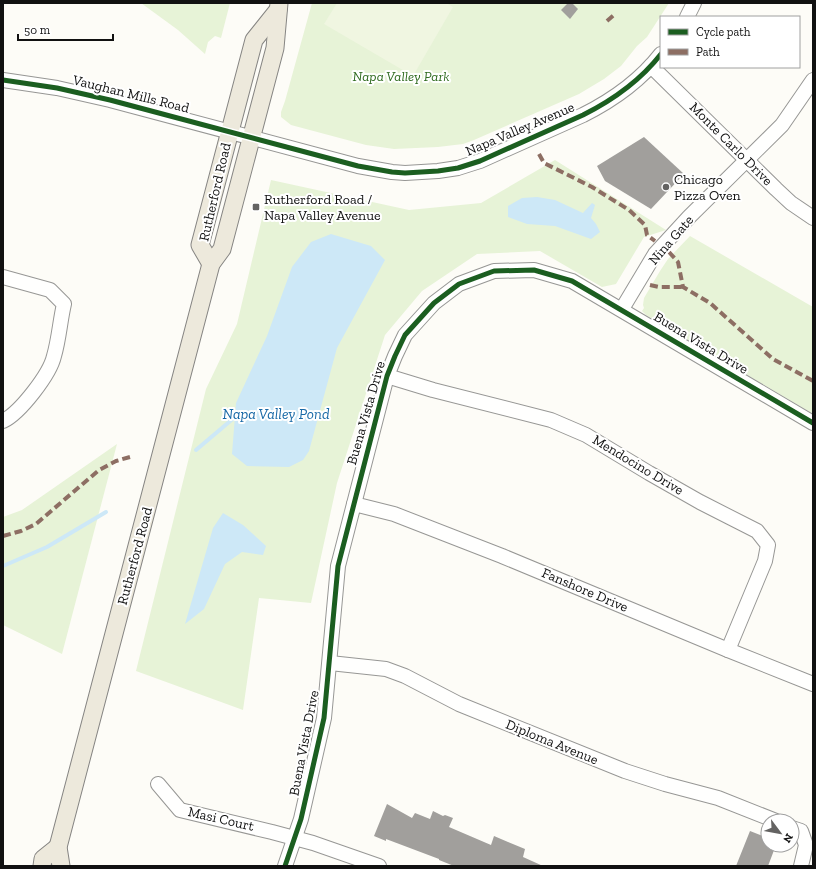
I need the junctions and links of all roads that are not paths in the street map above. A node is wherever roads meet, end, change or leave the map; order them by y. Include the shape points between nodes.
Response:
1 (694, 3) edge
2 (278, 6) edge
3 (687, 16) edge
4 (660, 55) edge
5 (651, 66) junction
6 (3, 80) edge
7 (813, 80) edge
8 (230, 132) junction
9 (252, 139) junction
10 (747, 160) junction
11 (813, 218) edge
12 (211, 264) junction
13 (3, 278) edge
14 (622, 309) junction
15 (387, 376) junction
16 (3, 420) edge
17 (813, 423) edge
18 (354, 504) junction
19 (728, 650) junction
20 (330, 663) junction
21 (813, 684) edge
22 (158, 784) dead end
23 (760, 815) edge
24 (800, 831) edge
25 (294, 838) junction
26 (58, 847) junction
27 (42, 866) edge
28 (61, 866) edge
29 (285, 866) edge
30 (379, 866) edge
31 (801, 866) edge

1 - 3 street
2 - 8 main road, Rutherford Road via 254,40
2 - 9 main road, Rutherford Road via 275,48
4 - 5 street, Napa Valley Avenue
5 - 9 street, Napa Valley Avenue via 623,91 598,108 480,161 458,168 392,172
5 - 10 street, Monte Carlo Drive
6 - 8 street, Vaughan Mills Road via 72,91
7 - 10 street, Nina Gate via 782,126
8 - 9 street, Vaughan Mills Road
8 - 12 main road, Rutherford Road via 200,245
9 - 12 main road, Rutherford Road via 222,249
10 - 11 street, Monte Carlo Drive via 791,203
10 - 14 street, Nina Gate via 661,246
12 - 26 main road, Rutherford Road
13 - 16 street via 50,290 64,304 54,358 36,390 10,418
14 - 15 street, Buena Vista Drive via 572,281 534,270 494,271 459,284 434,303 405,335
14 - 17 street, Buena Vista Drive
15 - 18 street, Buena Vista Drive
15 - 19 street, Mendocino Drive via 551,420 586,434 655,476 757,531 768,545 765,561
18 - 19 street, Fanshore Drive via 394,514 495,553
18 - 20 street, Buena Vista Drive via 338,566
19 - 21 street, Fanshore Drive
20 - 23 street, Diploma Avenue via 386,669 459,704 625,772 718,798
20 - 25 street, Buena Vista Drive via 324,718
22 - 25 street, Masi Court via 180,810
24 - 31 street via 806,845
25 - 29 street, Buena Vista Drive
25 - 30 street, Masi Court
26 - 27 main road via 43,859
26 - 28 main road, Rutherford Road

